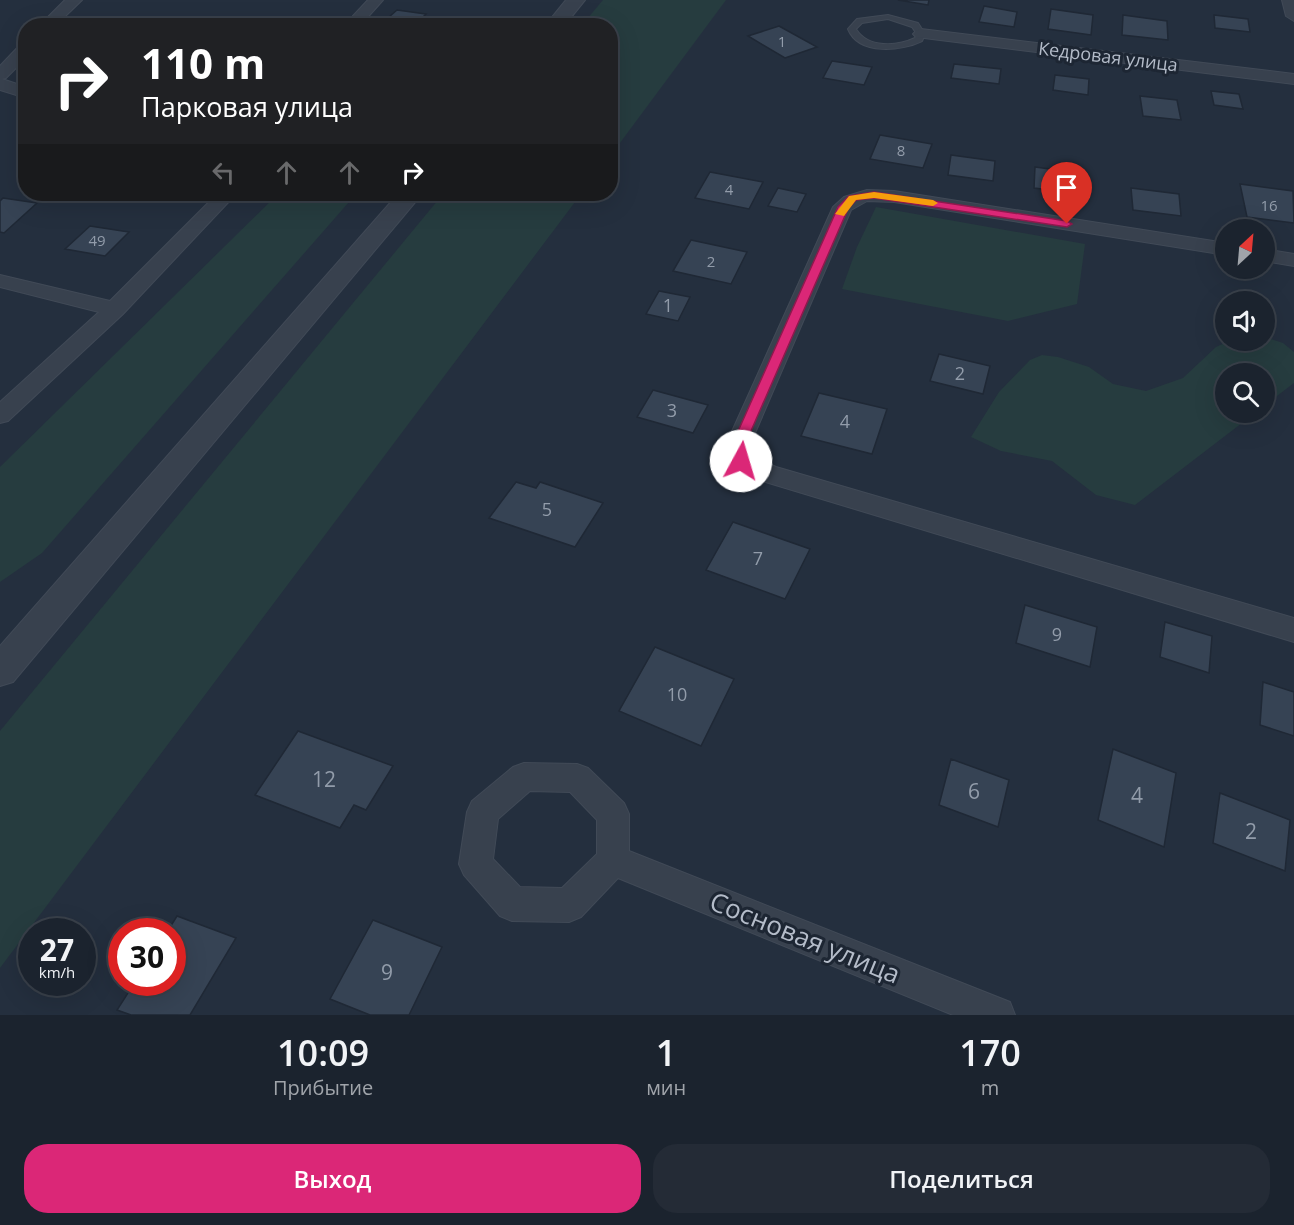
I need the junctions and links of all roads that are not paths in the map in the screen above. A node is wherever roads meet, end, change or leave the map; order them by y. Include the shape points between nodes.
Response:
1 (75, 0) edge
2 (376, 0) edge
3 (576, 0) edge
4 (1289, 0) edge
5 (361, 16) dead end
6 (1294, 16) edge
7 (54, 18) edge
8 (561, 18) edge
9 (921, 34) junction
10 (18, 56) edge
11 (0, 75) edge
12 (1294, 79) edge
13 (0, 84) edge
14 (18, 90) edge
15 (220, 201) edge
16 (404, 201) edge
17 (1215, 247) edge
18 (1275, 257) edge
19 (1294, 260) edge
20 (0, 281) edge
21 (115, 309) junction
22 (0, 415) edge
23 (1294, 630) edge
24 (0, 671) edge
25 (613, 860) junction
26 (997, 1015) edge

1 - 7 street
2 - 5 street
3 - 8 street
4 - 6 street
9 - 9 lane via 904,46 880,46 860,39 852,29 867,18 888,17 915,25
9 - 12 street, Кедровая улица
10 - 11 street
13 - 14 street
15 - 21 street
16 - 24 street
17 - 23 street via 914,200 874,195 853,198 843,207 737,447 741,461 768,474
18 - 19 street
20 - 21 street
21 - 22 street
25 - 25 street via 569,905 512,904 476,864 483,812 524,777 577,778 613,814
25 - 26 street, Сосновая улица

